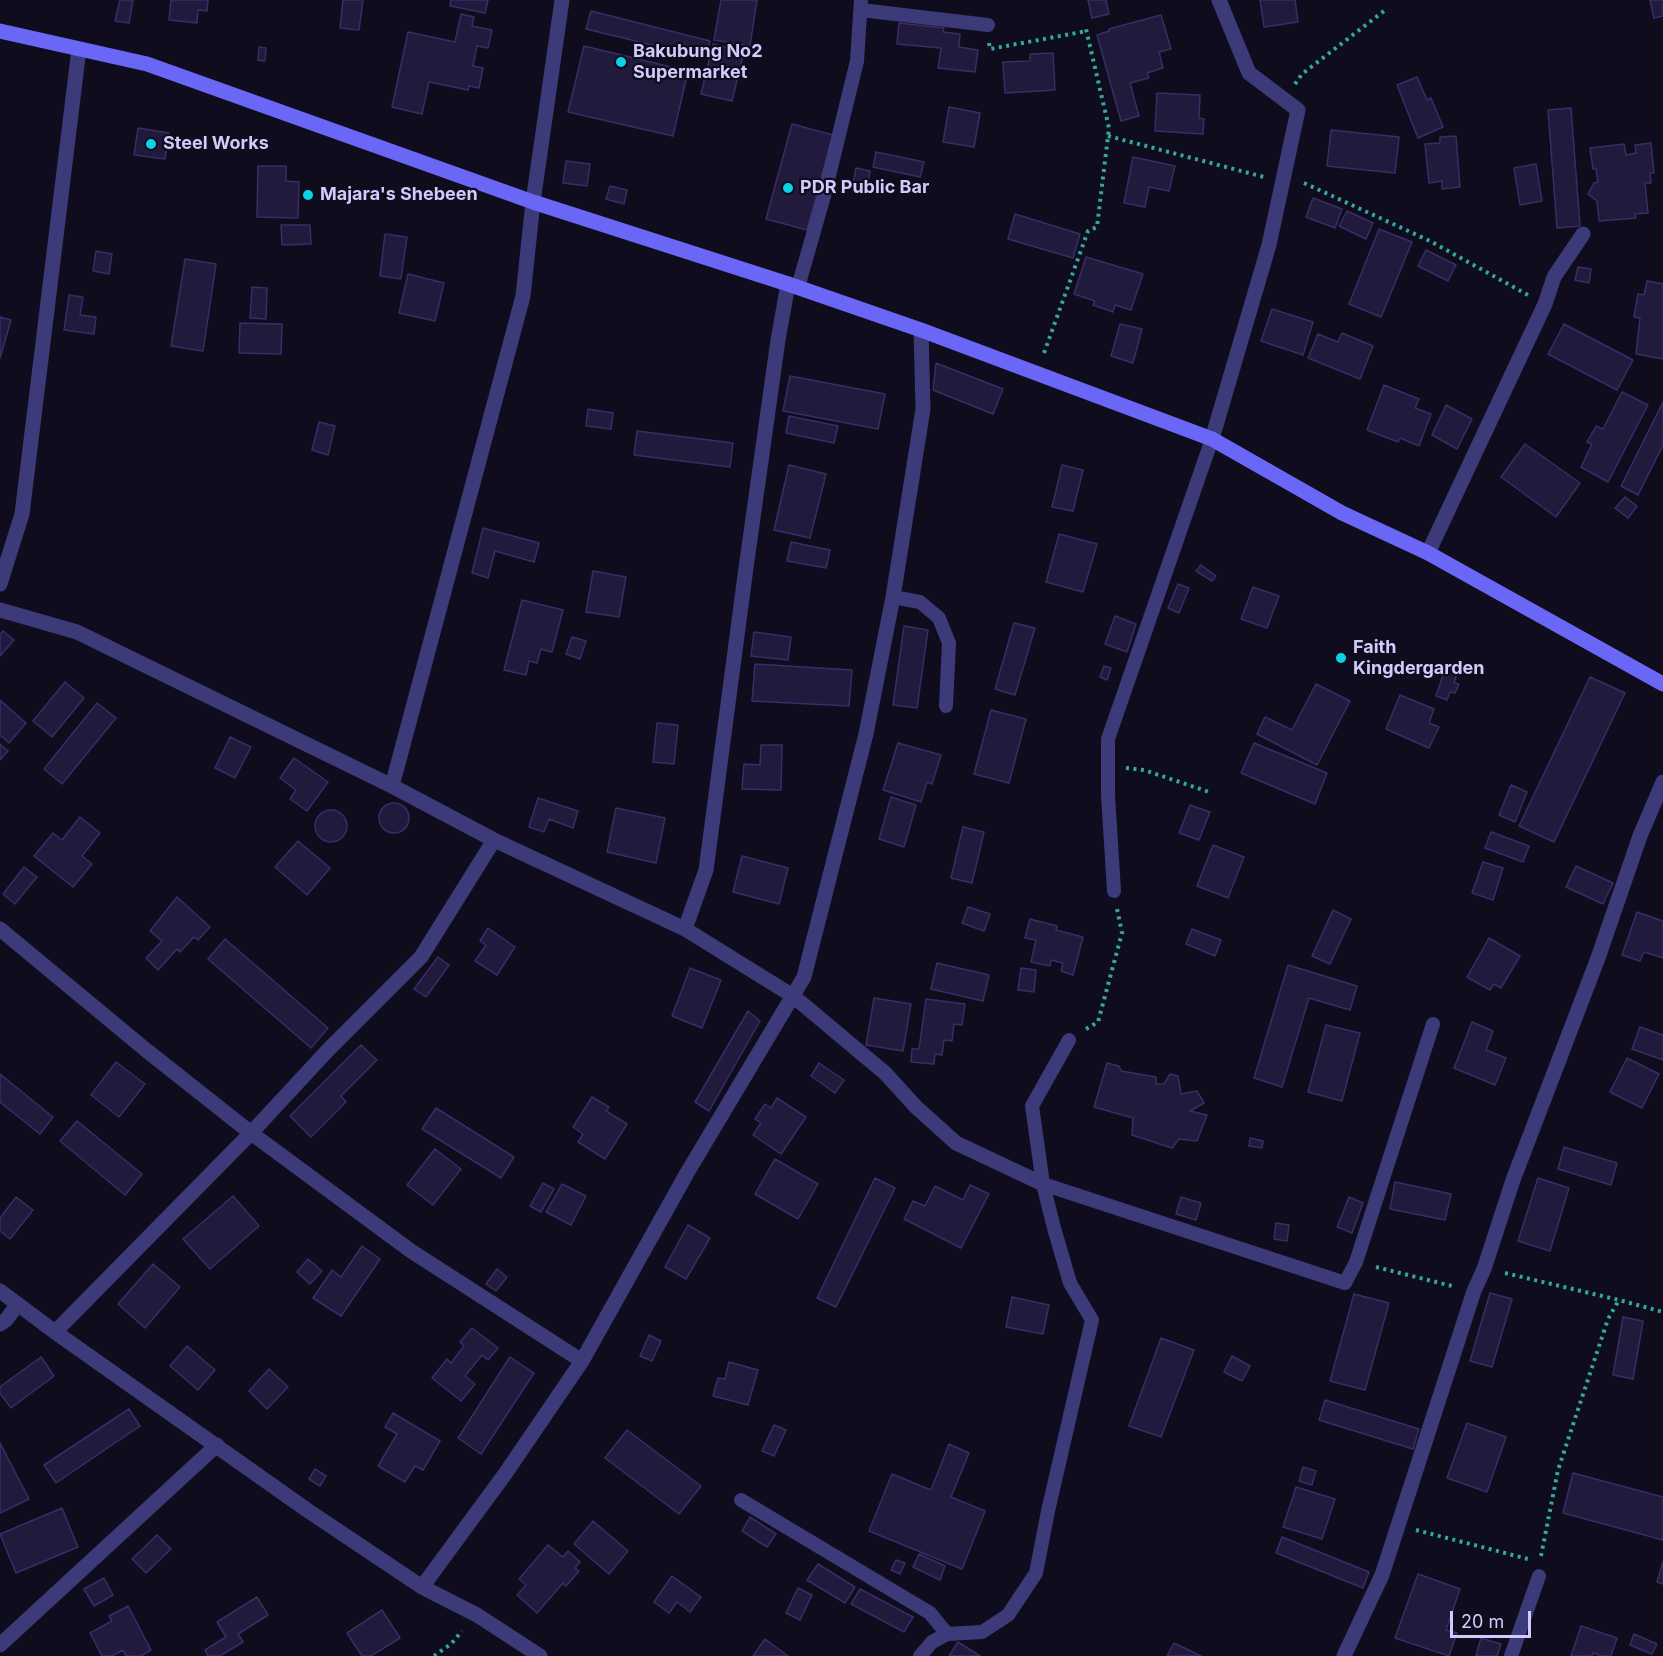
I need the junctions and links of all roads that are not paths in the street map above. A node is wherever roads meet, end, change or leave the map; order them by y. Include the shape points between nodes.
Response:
1 (562, 0) edge
2 (1219, 0) edge
3 (861, 5) edge
4 (988, 25) road end
5 (0, 31) edge
6 (79, 49) junction
7 (533, 202) junction
8 (1583, 234) dead end
9 (793, 286) junction
10 (921, 330) junction
11 (1212, 439) junction
12 (1428, 553) junction
13 (0, 584) edge
14 (893, 597) junction
15 (0, 610) edge
16 (1662, 682) edge
17 (946, 706) dead end
18 (1663, 782) edge
19 (392, 786) junction
20 (495, 840) junction
21 (1114, 891) road end
22 (0, 929) edge
23 (685, 929) junction
24 (793, 996) junction
25 (1433, 1024) dead end
26 (1069, 1040) road end
27 (251, 1133) junction
28 (1043, 1184) junction
29 (0, 1290) edge
30 (18, 1304) junction
31 (0, 1324) edge
32 (55, 1332) junction
33 (582, 1361) junction
34 (217, 1445) junction
35 (741, 1500) dead end
36 (1539, 1569) road end
37 (422, 1587) junction
38 (947, 1635) junction
39 (0, 1645) edge
40 (540, 1656) edge
41 (920, 1656) edge
42 (1344, 1656) edge
43 (1511, 1656) edge

1 - 7 street
2 - 11 street via 1249,73 1298,110 1269,245
3 - 4 lane
3 - 9 lane via 857,61 824,196
5 - 6 main road
6 - 7 main road via 147,64
6 - 13 street via 22,514
7 - 9 main road
7 - 19 street via 523,296
8 - 12 street via 1554,277 1545,304
9 - 10 main road
9 - 23 street via 749,545 706,870
10 - 11 main road
10 - 14 street via 923,409
11 - 12 main road via 1342,513
11 - 21 lane via 1107,739
12 - 16 main road
14 - 17 lane via 920,602 939,618 949,643
14 - 24 street via 866,734 804,977
15 - 19 street via 77,632
18 - 42 street via 1513,1180 1382,1575
19 - 20 street
20 - 23 street
20 - 27 street via 420,957
22 - 27 street
23 - 24 street
24 - 28 street via 885,1073 956,1143
24 - 33 street via 687,1173
25 - 28 lane via 1356,1262 1345,1283
26 - 28 lane via 1032,1106
27 - 32 street
27 - 33 street via 411,1251
28 - 38 lane via 1070,1283 1092,1320 1036,1573 1008,1615 982,1632
29 - 30 street
30 - 31 street
30 - 32 street
32 - 34 street
33 - 37 street
34 - 37 street
34 - 39 street
35 - 38 lane via 930,1613
36 - 43 lane
37 - 40 street via 477,1615
38 - 41 lane via 932,1642

